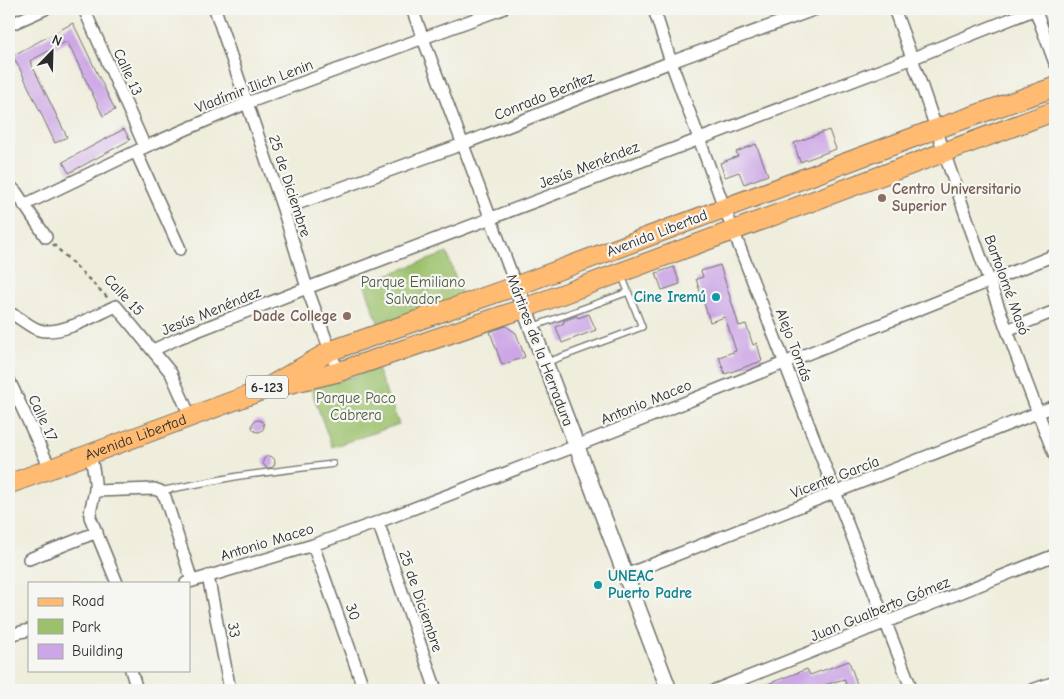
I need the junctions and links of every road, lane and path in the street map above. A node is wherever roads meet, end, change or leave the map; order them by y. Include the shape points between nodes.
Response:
1 (84, 9) edge
2 (215, 9) edge
3 (412, 9) edge
4 (502, 9) edge
5 (654, 9) edge
6 (816, 9) edge
7 (894, 9) edge
8 (1035, 9) edge
9 (38, 10) edge
10 (9, 25) edge
11 (424, 38) junction
12 (913, 58) junction
13 (671, 62) junction
14 (1055, 62) edge
15 (1055, 87) edge
16 (247, 104) junction
17 (1055, 111) edge
18 (936, 129) junction
19 (698, 139) junction
20 (463, 144) junction
21 (140, 149) junction
22 (944, 151) junction
23 (9, 185) edge
24 (24, 205) junction
25 (724, 208) junction
26 (283, 209) junction
27 (491, 218) junction
28 (732, 230) junction
29 (46, 237) joint
30 (180, 249) dead end
31 (1055, 256) edge
32 (621, 272) junction
33 (990, 281) junction
34 (516, 286) junction
35 (307, 288) junction
36 (628, 292) junction
37 (116, 306) junction
38 (525, 308) junction
39 (1055, 311) edge
40 (9, 313) edge
41 (532, 326) junction
42 (1007, 330) junction
43 (153, 350) junction
44 (330, 351) junction
45 (784, 362) junction
46 (545, 363) junction
47 (338, 372) junction
48 (10, 385) edge
49 (263, 390) junction
50 (1055, 406) edge
51 (1038, 413) junction
52 (190, 416) junction
53 (576, 446) junction
54 (90, 453) junction
55 (1055, 456) edge
56 (333, 464) dead end
57 (50, 468) junction
58 (9, 484) edge
59 (95, 491) junction
60 (160, 491) junction
61 (835, 493) junction
62 (378, 522) junction
63 (97, 532) junction
64 (313, 545) junction
65 (1055, 556) edge
66 (29, 559) dead end
67 (625, 575) junction
68 (208, 576) junction
69 (117, 582) edge
70 (189, 582) edge
71 (886, 623) junction
72 (28, 630) edge
73 (9, 636) edge
74 (132, 672) edge
75 (1055, 682) edge
76 (137, 690) edge
77 (230, 690) edge
78 (362, 690) edge
79 (436, 690) edge
80 (669, 690) edge
81 (715, 690) edge
82 (912, 690) edge
83 (1032, 690) edge

1 - 21 street, Calle 13
2 - 16 street, 25 de Diciembre
3 - 11 street, Mártires de la Herradura
4 - 11 street, Vladímir Ilich Lenin
5 - 13 street, Alejo Tomás
6 - 13 street, Conrado Benítez
7 - 12 street, Bartolomé Masó
8 - 12 street, Jesús Menéndez
8 - 14 street
9 - 10 street
11 - 16 street, Vladímir Ilich Lenin
11 - 20 street, Mártires de la Herradura
12 - 18 street, Bartolomé Masó
12 - 19 street, Jesús Menéndez
13 - 19 street, Alejo Tomás
13 - 20 street, Conrado Benítez
15 - 18 main road, Avenida Libertad / 6-123
16 - 21 street, Vladímir Ilich Lenin
16 - 26 street, 25 de Diciembre
17 - 22 main road, Avenida Libertad / 6-123
18 - 22 street, Bartolomé Masó
18 - 25 main road, Avenida Libertad / 6-123
19 - 25 street, Alejo Tomás
19 - 27 street, Jesús Menéndez
20 - 26 street, Conrado Benítez
20 - 27 street, Mártires de la Herradura
21 - 24 street, Vladímir Ilich Lenin
21 - 30 street, Calle 13
22 - 28 main road, Avenida Libertad / 6-123
22 - 33 street, Bartolomé Masó
23 - 24 street
24 - 29 street
25 - 28 street, Alejo Tomás
25 - 34 main road, Avenida Libertad / 6-123
26 - 35 street, 25 de Diciembre
27 - 34 street, Mártires de la Herradura
27 - 35 street, Jesús Menéndez
28 - 32 main road, Avenida Libertad / 6-123
28 - 45 street, Alejo Tomás
29 - 37 path, Calle 15
31 - 33 street, Antonio Maceo
32 - 36 lane
32 - 38 main road, Avenida Libertad / 6-123
33 - 42 street, Bartolomé Masó
33 - 45 street, Antonio Maceo
34 - 38 street, Mártires de la Herradura
34 - 44 main road, Avenida Libertad / 6-123
35 - 43 street, Jesús Menéndez
35 - 44 street, 25 de Diciembre
36 - 41 lane
36 - 46 lane via 642,327
37 - 40 street via 50,332 37,329
37 - 43 street, Calle 15
38 - 41 street, Mártires de la Herradura
38 - 47 main road, Avenida Libertad / 6-123
39 - 42 street
41 - 46 street, Mártires de la Herradura
42 - 51 street, Bartolomé Masó
43 - 52 street, Calle 15 via 171,374
44 - 47 street, 25 de Diciembre
44 - 49 main road, Avenida Libertad / 6-123
45 - 53 street, Antonio Maceo
45 - 61 street, Alejo Tomás
46 - 53 street, Mártires de la Herradura
47 - 49 main road, Avenida Libertad / 6-123
48 - 57 street, Calle 17
49 - 52 main road, Avenida Libertad / 6-123
50 - 51 street, Vicente García
51 - 55 street, Bartolomé Masó
51 - 61 street, Vicente García
52 - 54 main road, Avenida Libertad / 6-123
53 - 62 street, Antonio Maceo
53 - 67 street, Mártires de la Herradura
54 - 57 main road, Avenida Libertad / 6-123
54 - 59 street
56 - 60 lane via 239,476
57 - 58 main road, Avenida Libertad / 6-123
59 - 60 street
59 - 63 street via 90,517
60 - 70 street via 165,497
61 - 67 street, Vicente García
61 - 71 street, Alejo Tomás
62 - 64 street, Antonio Maceo
62 - 79 street, 25 de Diciembre
63 - 66 street
63 - 69 street
64 - 68 street, Antonio Maceo
64 - 78 street, 30
65 - 71 street, Juan Gualberto Gómez
67 - 80 street, Mártires de la Herradura
68 - 70 street, Antonio Maceo
68 - 77 street, 33
71 - 81 street, Juan Gualberto Gómez
71 - 82 street, Alejo Tomás
72 - 73 street
74 - 76 street
75 - 83 street

